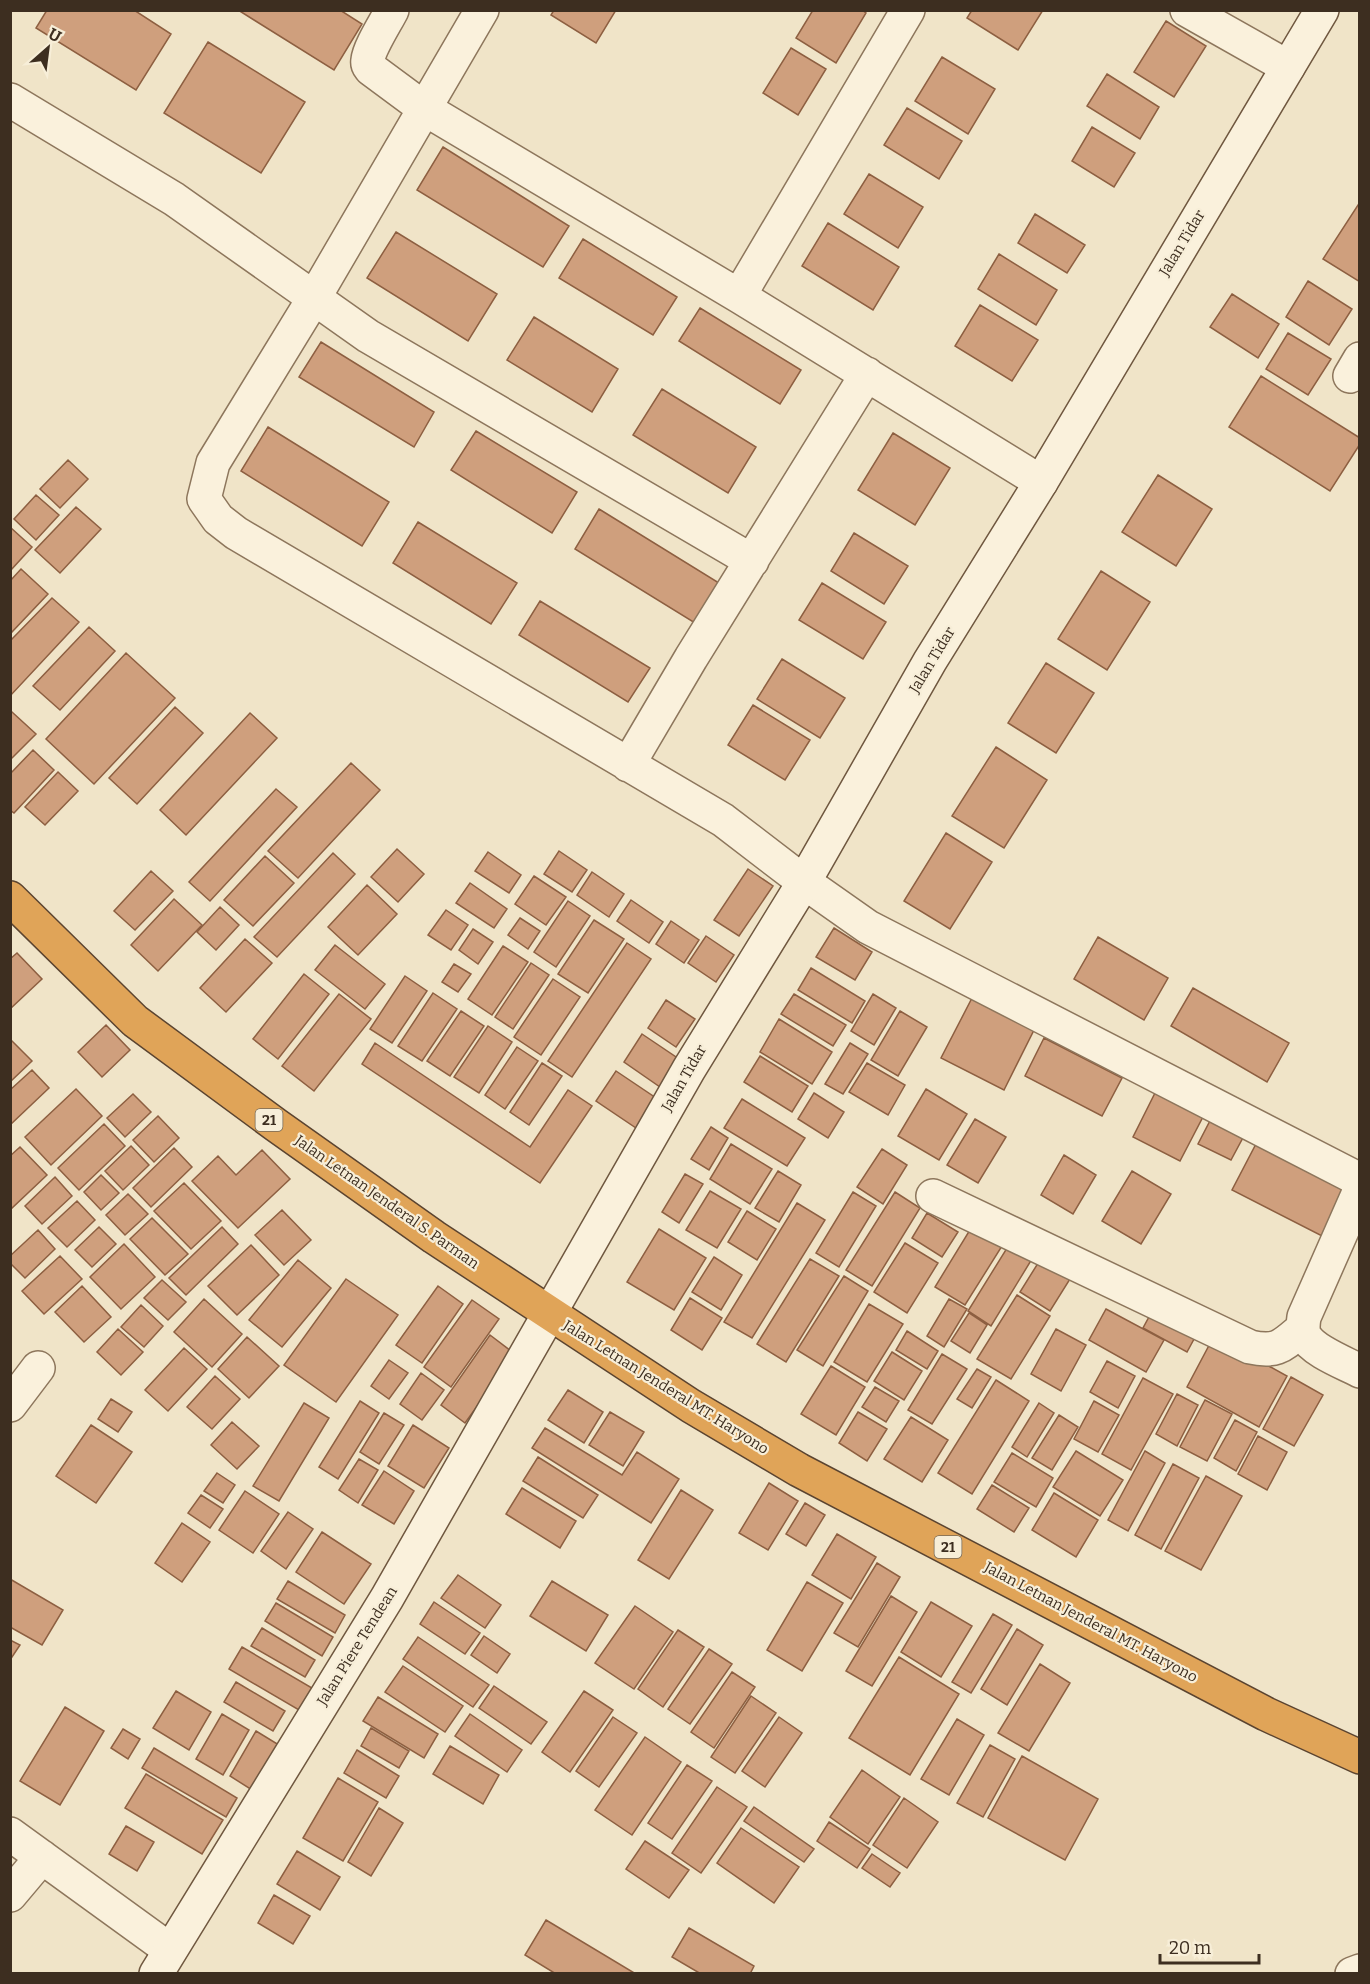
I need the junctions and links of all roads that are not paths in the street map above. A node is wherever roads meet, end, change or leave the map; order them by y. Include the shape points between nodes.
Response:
1 (392, 10) edge
2 (482, 10) edge
3 (908, 10) edge
4 (1187, 10) edge
5 (1322, 10) edge
6 (1288, 67) junction
7 (10, 100) edge
8 (425, 109) junction
9 (739, 296) junction
10 (314, 298) junction
11 (867, 374) junction
12 (1041, 482) junction
13 (752, 561) junction
14 (628, 765) junction
15 (804, 882) junction
16 (10, 898) edge
17 (1359, 1180) edge
18 (1359, 1191) edge
19 (933, 1196) dead end
20 (549, 1314) junction
21 (1302, 1329) junction
22 (38, 1368) dead end
23 (1359, 1371) edge
24 (10, 1405) edge
25 (1359, 1757) edge
26 (10, 1834) edge
27 (42, 1857) junction
28 (10, 1894) edge
29 (163, 1962) edge
30 (1359, 1971) edge
31 (1352, 1974) edge

1 - 8 street via 368,65
2 - 8 street
3 - 9 street
4 - 6 street
5 - 6 street, Jalan Tidar
6 - 12 street, Jalan Tidar
7 - 10 street via 174,199
8 - 9 street
8 - 10 street
9 - 11 street
10 - 13 street via 368,336
10 - 14 street via 213,463 204,499 218,519 236,533
11 - 12 street
11 - 13 street
12 - 15 street, Jalan Tidar via 930,661
13 - 14 street
14 - 15 street via 723,820
15 - 17 street via 868,927
15 - 20 street, Jalan Tidar via 689,1069
16 - 20 highway, Jalan Letnan Jenderal S. Parman / 21 via 135,1021 285,1132
18 - 21 street
19 - 21 street via 1250,1347 1267,1351 1283,1345
20 - 25 highway, Jalan Letnan Jenderal MT. Haryono / 21 via 799,1470 1266,1714
20 - 29 street, Jalan Piere Tendean via 387,1598
21 - 23 street via 1306,1339
22 - 24 street
26 - 27 street
27 - 28 street
27 - 29 street
30 - 31 street

